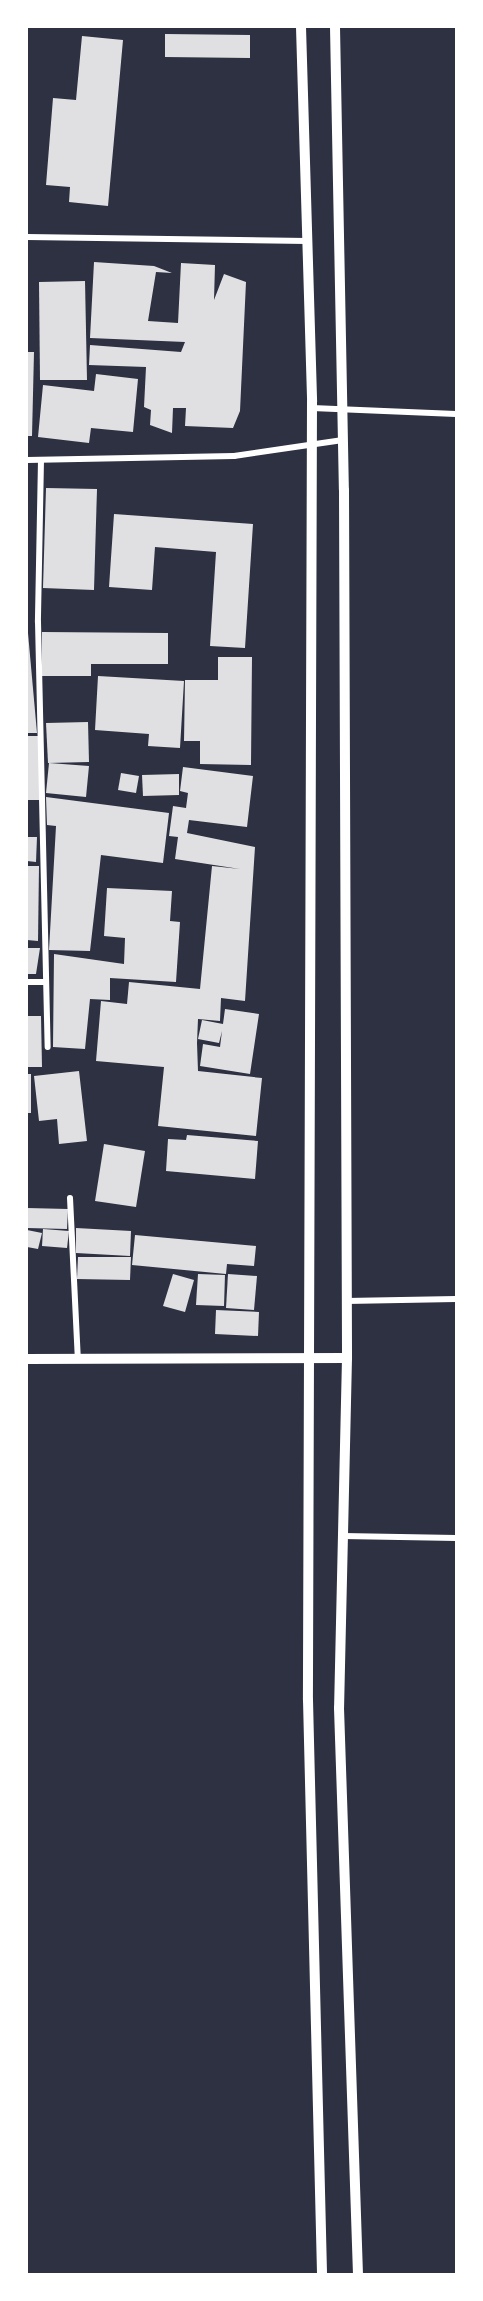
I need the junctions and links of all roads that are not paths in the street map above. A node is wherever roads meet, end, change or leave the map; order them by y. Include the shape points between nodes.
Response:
1 (302, 27) edge
2 (335, 27) edge
3 (27, 237) edge
4 (307, 241) junction
5 (343, 406) junction
6 (312, 408) junction
7 (456, 414) edge
8 (343, 440) junction
9 (312, 443) junction
10 (27, 460) edge
11 (41, 460) junction
12 (27, 982) edge
13 (45, 982) junction
14 (48, 1047) dead end
15 (70, 1198) dead end
16 (456, 1299) edge
17 (345, 1300) junction
18 (307, 1356) junction
19 (347, 1358) junction
20 (27, 1359) edge
21 (78, 1359) junction
22 (343, 1536) junction
23 (456, 1538) edge
24 (322, 2274) edge
25 (358, 2274) edge

1 - 4 street
2 - 5 street
3 - 4 street
4 - 6 street
5 - 6 street
5 - 7 street
5 - 8 street
6 - 9 street
8 - 9 street
8 - 17 street
9 - 11 street via 234,456
9 - 18 street
10 - 11 street
11 - 13 street
12 - 13 street
13 - 14 street
15 - 21 street
16 - 17 street
17 - 19 street
18 - 19 street
18 - 21 street
18 - 24 street via 308,1700
19 - 22 street
20 - 21 street
22 - 23 street
22 - 25 street via 339,1708

